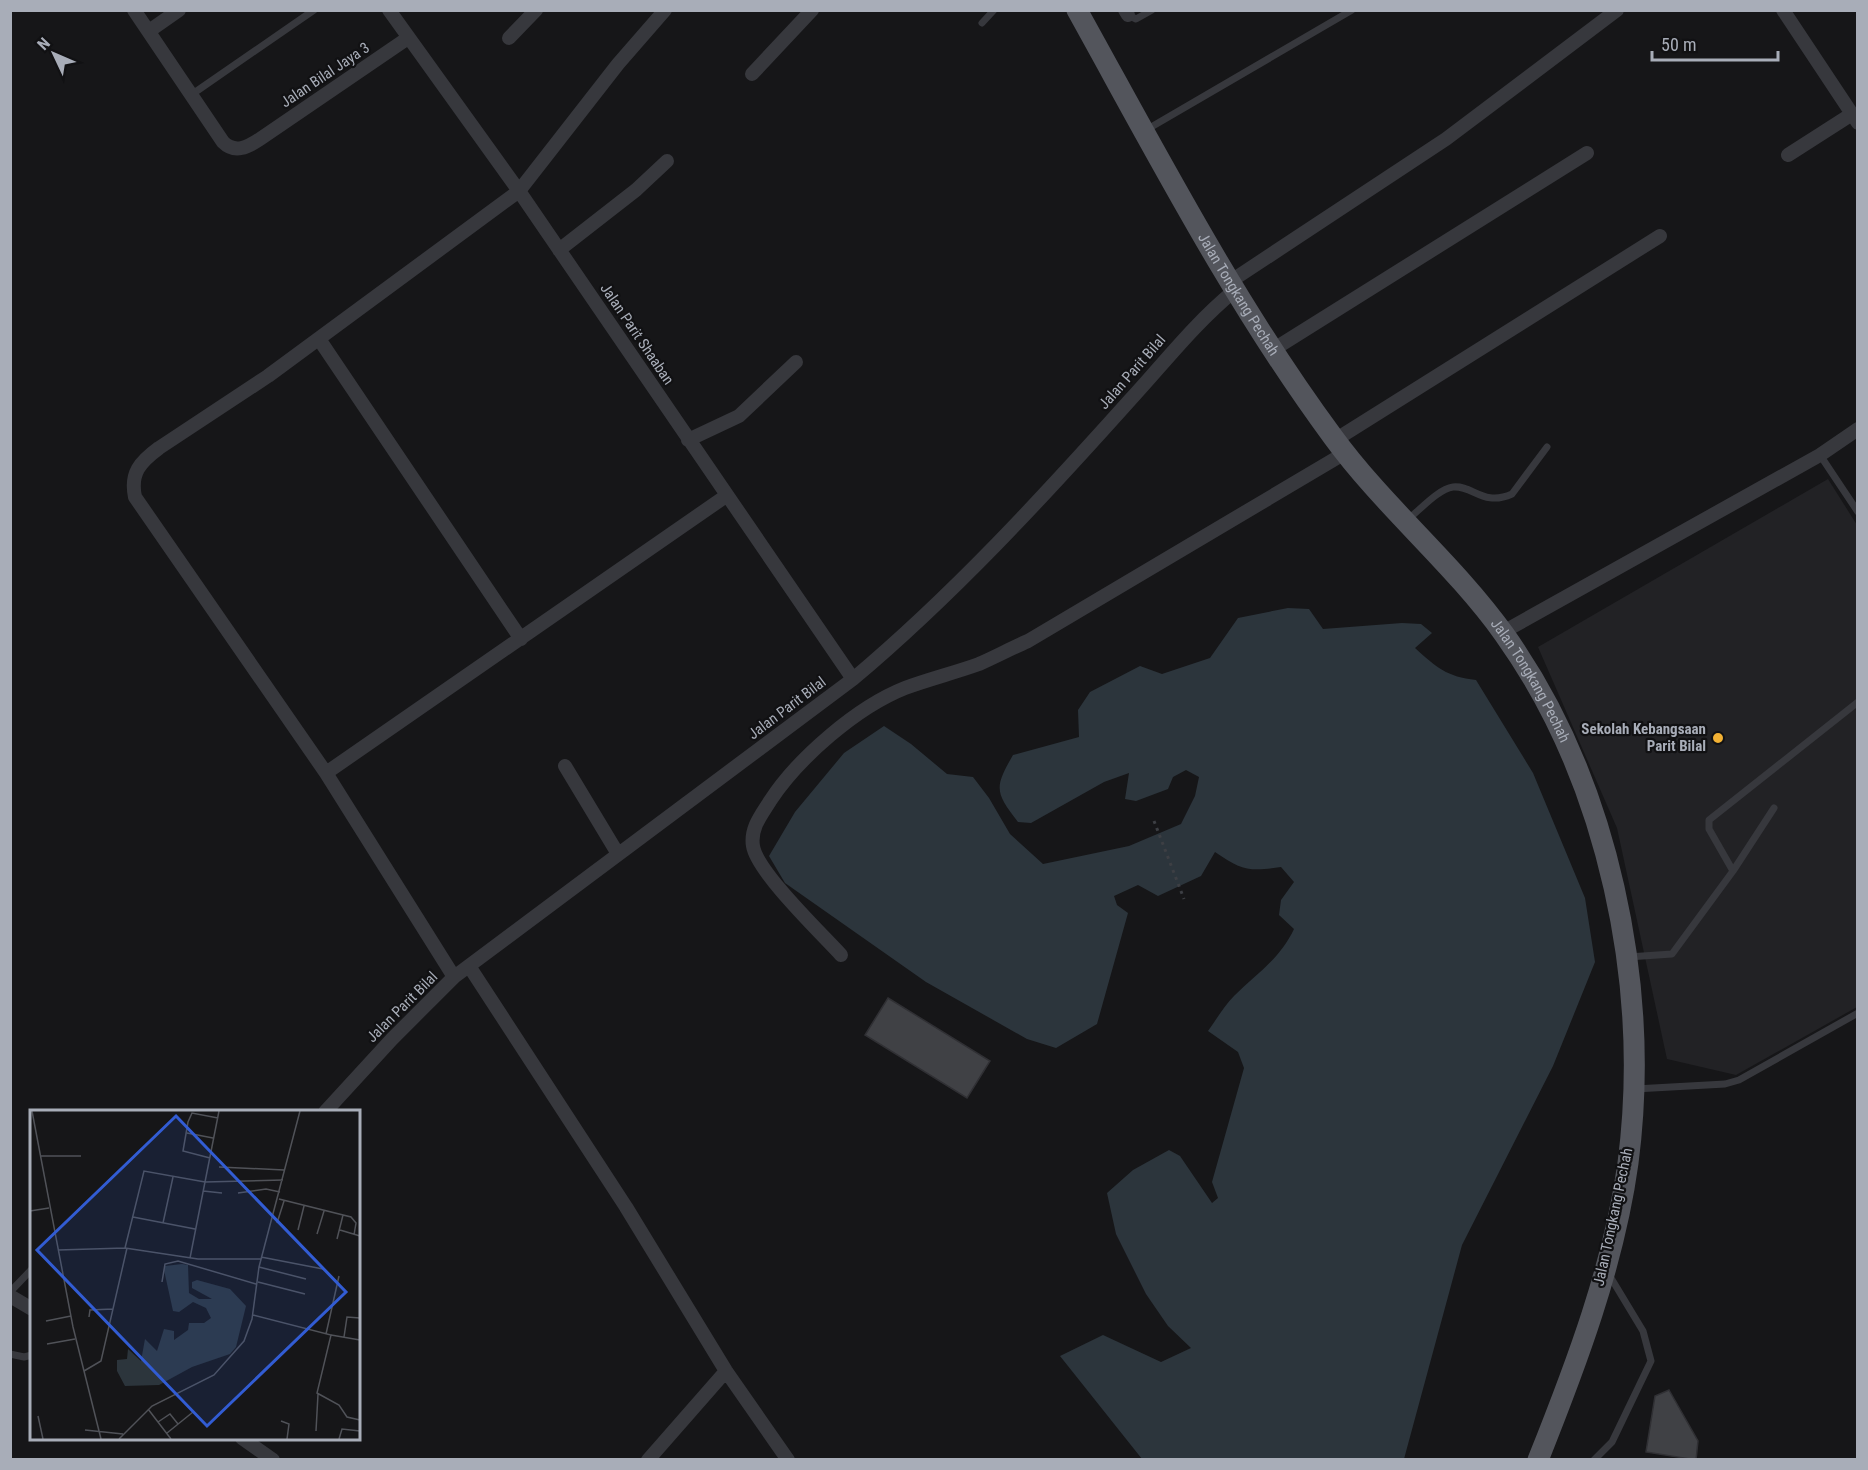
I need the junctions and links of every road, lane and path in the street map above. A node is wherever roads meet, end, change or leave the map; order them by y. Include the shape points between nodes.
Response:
1 (134, 10) edge
2 (179, 10) edge
3 (314, 10) edge
4 (389, 10) edge
5 (536, 10) edge
6 (665, 10) edge
7 (812, 10) edge
8 (994, 10) edge
9 (1077, 10) edge
10 (1152, 10) edge
11 (1352, 10) edge
12 (1617, 10) edge
13 (1783, 10) edge
14 (1127, 13) edge
15 (982, 23) dead end
16 (149, 31) junction
17 (408, 38) junction
18 (509, 38) dead end
19 (752, 74) dead end
20 (191, 95) junction
21 (1855, 118) edge
22 (1144, 131) junction
23 (1587, 153) dead end
24 (1788, 155) dead end
25 (667, 161) dead end
26 (525, 185) junction
27 (1660, 236) dead end
28 (567, 245) junction
29 (1231, 287) junction
30 (319, 339) junction
31 (1271, 351) junction
32 (796, 362) dead end
33 (1857, 429) edge
34 (696, 437) junction
35 (1340, 446) junction
36 (1547, 447) dead end
37 (1821, 455) junction
38 (726, 496) junction
39 (1857, 513) edge
40 (1407, 520) junction
41 (1503, 632) junction
42 (521, 639) junction
43 (853, 679) junction
44 (1857, 702) edge
45 (565, 766) dead end
46 (326, 773) junction
47 (1774, 808) dead end
48 (1154, 821) dead end
49 (618, 854) junction
50 (1733, 871) junction
51 (1185, 899) dead end
52 (841, 955) dead end
53 (1626, 957) junction
54 (470, 966) junction
55 (454, 977) junction
56 (1857, 1013) edge
57 (1633, 1089) junction
58 (327, 1110) edge
59 (1605, 1269) junction
60 (30, 1271) edge
61 (10, 1294) edge
62 (30, 1308) edge
63 (10, 1354) edge
64 (30, 1355) edge
65 (726, 1371) junction
66 (245, 1440) edge
67 (273, 1460) edge
68 (648, 1460) edge
69 (788, 1460) edge
70 (1538, 1460) edge
71 (1594, 1460) edge

1 - 16 street
2 - 16 street
3 - 20 lane
4 - 17 street, Jalan Parit Shaaban
5 - 18 street
6 - 26 street
7 - 19 street
8 - 15 lane
9 - 22 main road, Jalan Tongkang Pechah
10 - 14 lane via 1136,19
11 - 22 lane
12 - 29 street, Jalan Parit Bilal via 1446,139
13 - 21 street
16 - 20 street
17 - 20 street, Jalan Bilal Jaya 3 via 247,147 229,148
17 - 26 street, Jalan Parit Shaaban
21 - 24 street
22 - 29 main road, Jalan Tongkang Pechah
23 - 31 street
25 - 28 street
26 - 28 street, Jalan Parit Shaaban
26 - 30 street
27 - 35 street
28 - 34 street, Jalan Parit Shaaban
29 - 31 main road, Jalan Tongkang Pechah
29 - 43 street, Jalan Parit Bilal via 975,566 903,637
30 - 42 street
30 - 46 street via 144,459 132,484 135,497
31 - 35 main road, Jalan Tongkang Pechah
32 - 34 street via 739,416
33 - 37 street
34 - 38 street, Jalan Parit Shaaban
35 - 40 main road, Jalan Tongkang Pechah
35 - 52 street via 1028,641 980,663 904,689 872,706 808,758 778,789 754,825 753,847 766,872
36 - 40 lane via 1512,494 1484,498 1454,487
37 - 39 lane
37 - 41 street
38 - 42 street
38 - 43 street, Jalan Parit Shaaban
40 - 41 main road, Jalan Tongkang Pechah
41 - 53 main road, Jalan Tongkang Pechah via 1575,766 1614,882
42 - 46 street
43 - 49 street, Jalan Parit Bilal
44 - 50 lane via 1709,820 1709,828
45 - 49 street
46 - 55 street
47 - 50 lane
48 - 51 path
49 - 54 street, Jalan Parit Bilal
50 - 53 lane via 1672,954
53 - 57 main road, Jalan Tongkang Pechah via 1635,1054
54 - 55 street, Jalan Parit Bilal
54 - 65 street via 626,1207
55 - 58 street, Jalan Parit Bilal
56 - 57 lane via 1740,1080
57 - 59 main road, Jalan Tongkang Pechah via 1627,1165
59 - 70 main road, Jalan Tongkang Pechah
59 - 71 lane via 1643,1331 1651,1361 1612,1442
60 - 61 lane
61 - 62 street
63 - 64 lane
65 - 68 street
65 - 69 street
66 - 67 street

